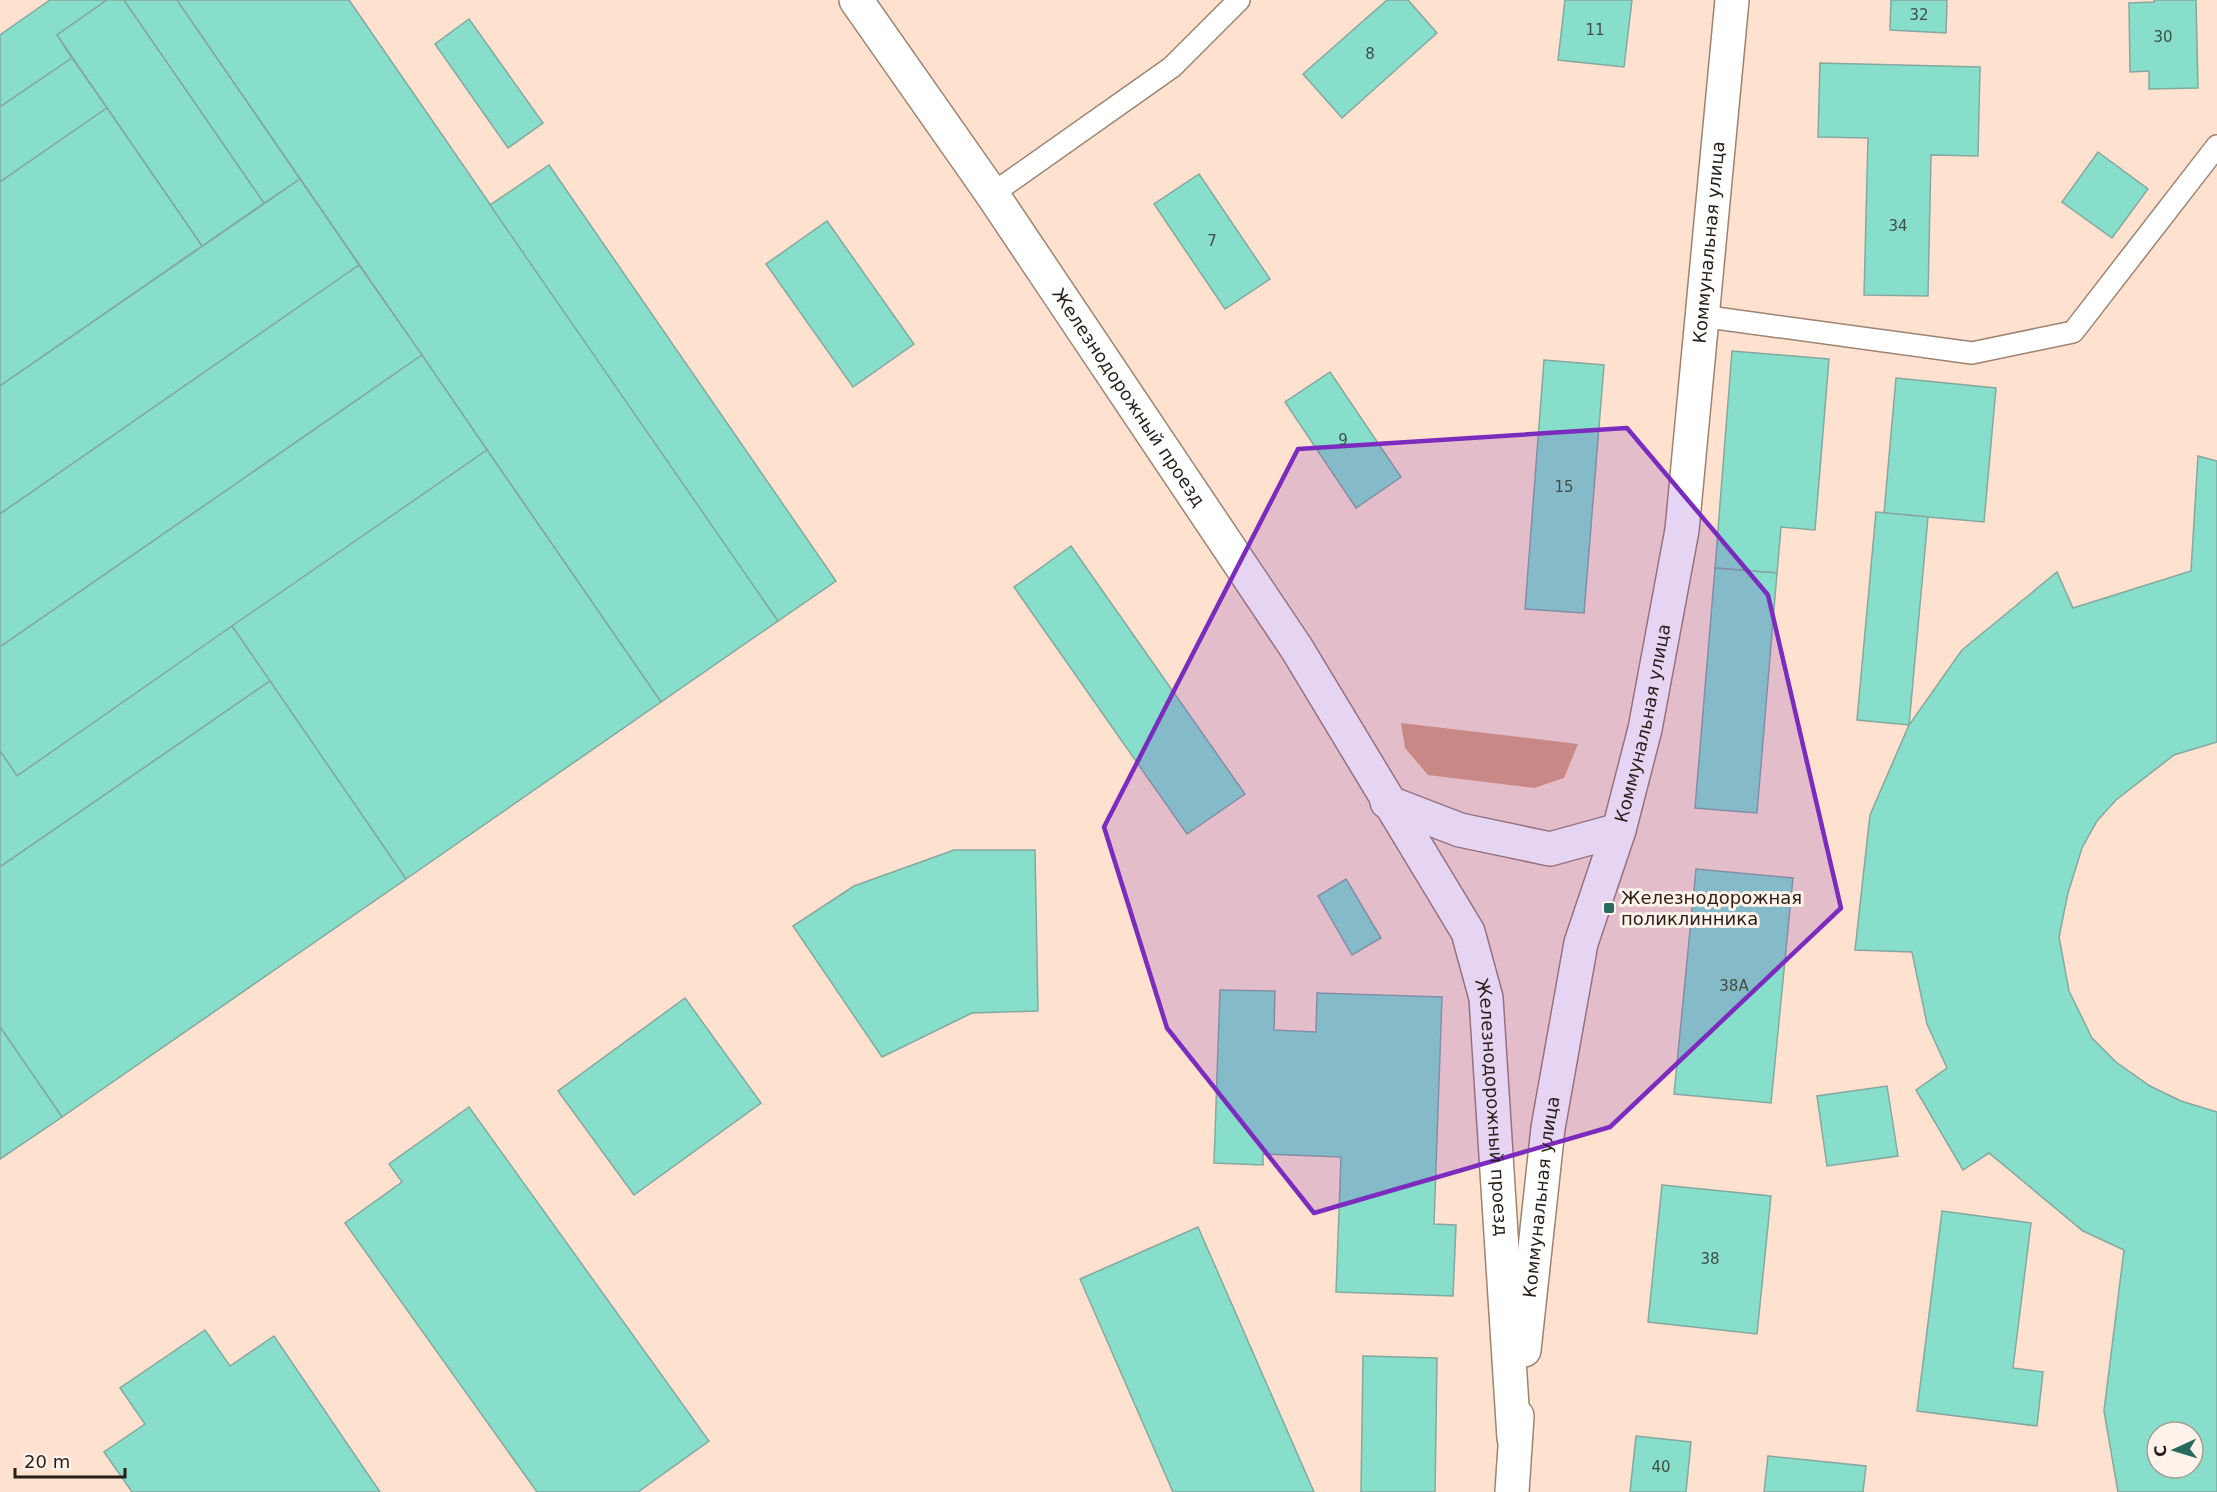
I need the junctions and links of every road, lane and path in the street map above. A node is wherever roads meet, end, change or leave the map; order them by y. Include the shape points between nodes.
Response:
1 (856, 0) edge
2 (1239, 0) edge
3 (1732, 0) edge
4 (2217, 146) edge
5 (992, 194) junction
6 (1701, 316) junction
7 (1387, 802) junction
8 (1619, 830) junction
9 (1515, 1438) junction
10 (1512, 1492) edge

1 - 5 street, Железнодорожный проезд
2 - 5 lane via 1172,66
3 - 6 street, Коммунальная улица
4 - 6 lane via 2073,332 1972,353
5 - 7 street, Железнодорожный проезд via 1297,649
6 - 8 street, Коммунальная улица via 1682,530 1645,729
7 - 8 street via 1460,830 1550,849
7 - 9 street, Железнодорожный проезд via 1468,932 1486,998
8 - 9 street, Коммунальная улица via 1581,943 1548,1128
9 - 10 street

